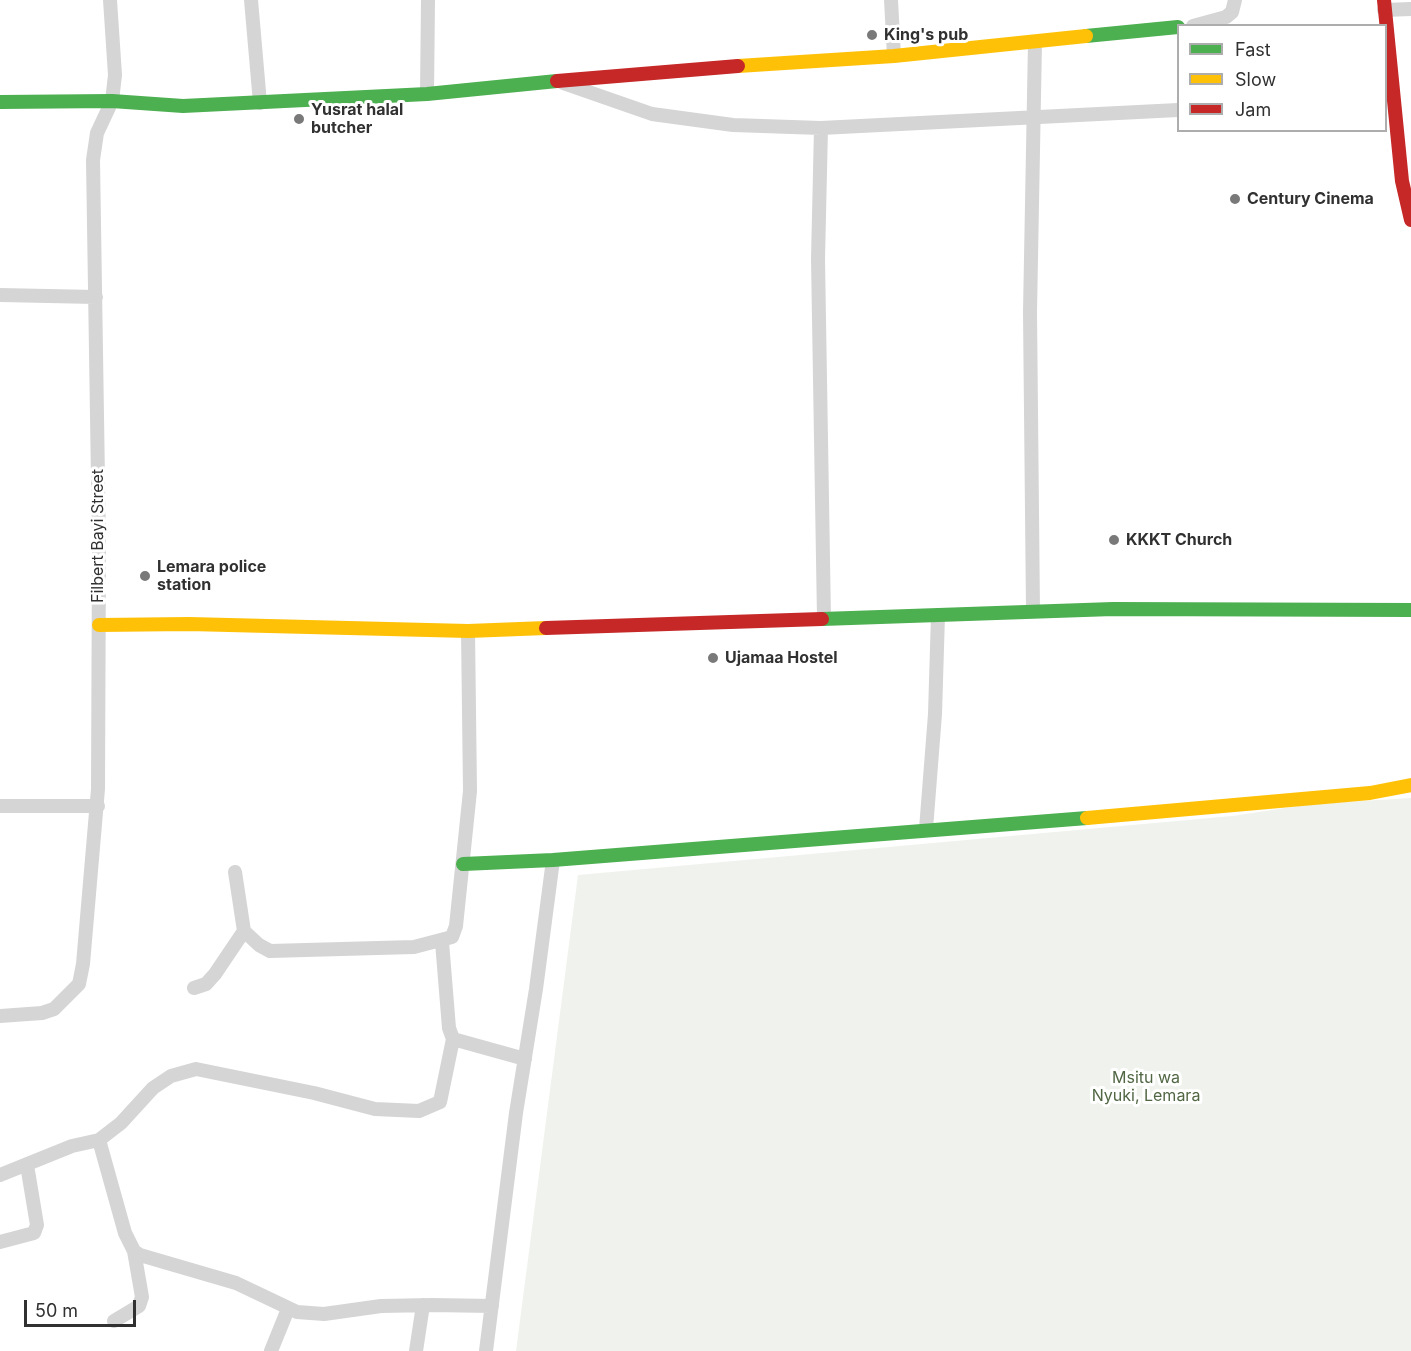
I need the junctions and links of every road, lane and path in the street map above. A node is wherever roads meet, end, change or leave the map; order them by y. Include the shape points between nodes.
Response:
1 (110, 0) edge
2 (251, 0) edge
3 (428, 0) edge
4 (891, 0) edge
5 (1235, 0) edge
6 (1384, 5) edge
7 (1411, 9) edge
8 (1200, 24) edge
9 (1385, 24) edge
10 (1177, 27) edge
11 (1035, 42) junction
12 (1387, 48) edge
13 (894, 56) junction
14 (557, 81) junction
15 (1390, 91) edge
16 (427, 94) junction
17 (112, 101) junction
18 (0, 102) edge
19 (260, 103) junction
20 (1177, 110) edge
21 (1033, 116) junction
22 (821, 128) junction
23 (1411, 220) edge
24 (0, 295) edge
25 (96, 297) junction
26 (1411, 610) edge
27 (1033, 611) junction
28 (938, 615) junction
29 (824, 619) junction
30 (99, 625) junction
31 (468, 631) junction
32 (1411, 785) edge
33 (0, 806) edge
34 (98, 806) junction
35 (926, 830) junction
36 (553, 860) junction
37 (463, 864) junction
38 (235, 872) dead end
39 (244, 931) junction
40 (442, 942) junction
41 (194, 988) dead end
42 (0, 1016) edge
43 (453, 1039) junction
44 (525, 1059) junction
45 (99, 1140) junction
46 (27, 1165) junction
47 (0, 1175) edge
48 (0, 1242) edge
49 (135, 1251) junction
50 (423, 1305) junction
51 (492, 1306) junction
52 (288, 1309) junction
53 (114, 1321) dead end
54 (271, 1351) edge
55 (416, 1351) edge
56 (486, 1351) edge

1 - 17 street, Filbert Bayi Street via 116,75
2 - 19 street
3 - 16 street
4 - 13 street
5 - 8 street via 1226,17
6 - 7 street
6 - 9 street
10 - 11 street
11 - 13 street
11 - 21 street
12 - 15 street
13 - 14 street
14 - 16 street
14 - 22 street via 652,114 733,125
15 - 23 street
16 - 19 street
17 - 18 street
17 - 19 street via 183,106
17 - 25 street, Filbert Bayi Street via 97,133 93,159
20 - 21 street
21 - 22 street
21 - 27 street
22 - 29 street via 818,259
24 - 25 street
25 - 30 street, Filbert Bayi Street
26 - 27 street
27 - 28 street
28 - 29 street
28 - 35 street
29 - 31 street
30 - 31 street
30 - 34 street, Filbert Bayi Street
31 - 37 street via 470,791
32 - 35 street via 1370,793
33 - 34 street
34 - 42 street, Filbert Bayi Street via 79,984 54,1010
35 - 36 street
36 - 37 street
36 - 44 street
37 - 40 street via 456,926 452,936
38 - 39 street
39 - 40 street via 270,951 414,947
39 - 41 street via 215,974 206,984
40 - 43 street
43 - 44 street
43 - 45 street via 440,1102 419,1111 375,1109 196,1069 171,1076 153,1088 121,1124
44 - 51 street
45 - 46 street via 72,1146
45 - 49 street via 125,1233
46 - 47 street
46 - 48 street via 38,1226 34,1233
49 - 52 street via 236,1283
49 - 53 street via 142,1297 139,1306
50 - 51 street
50 - 52 street via 324,1314
50 - 55 street
51 - 56 street
52 - 54 street

